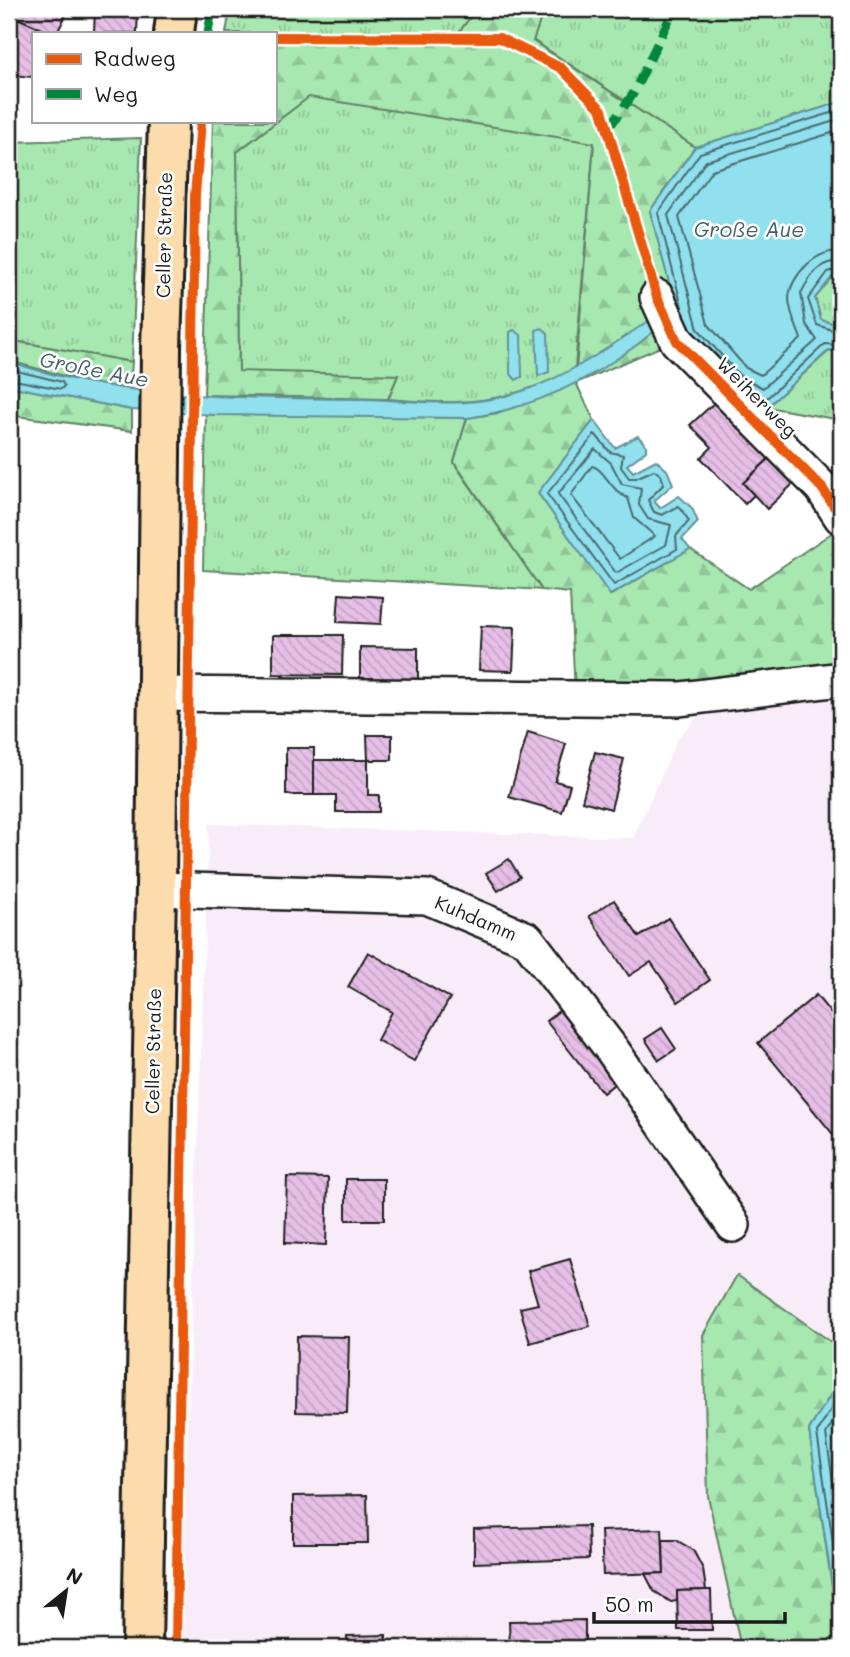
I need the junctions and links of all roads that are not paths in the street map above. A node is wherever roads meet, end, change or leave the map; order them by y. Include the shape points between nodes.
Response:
1 (177, 9) edge
2 (174, 32) edge
3 (167, 122) edge
4 (657, 297) dead end
5 (841, 517) edge
6 (841, 679) edge
7 (158, 694) junction
8 (156, 889) junction
9 (733, 1226) dead end
10 (142, 1648) edge

1 - 2 main road
3 - 7 main road, Celler Straße
4 - 5 street, Weiherweg via 677,341 822,488
6 - 7 street via 680,699
7 - 8 main road, Celler Straße
8 - 9 street, Kuhdamm via 427,897 527,939 613,1051
8 - 10 main road, Celler Straße

